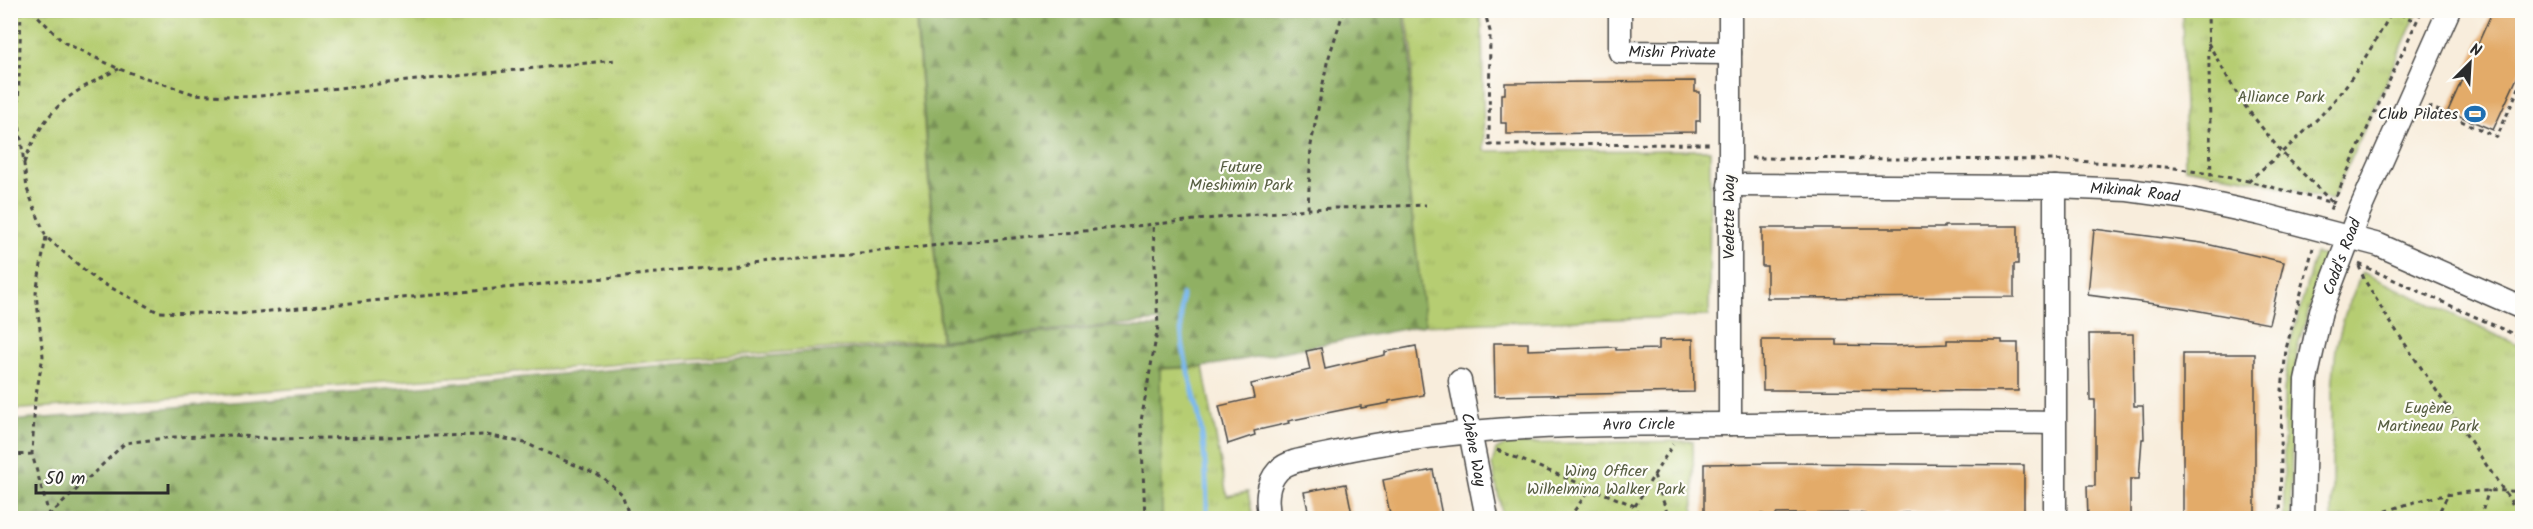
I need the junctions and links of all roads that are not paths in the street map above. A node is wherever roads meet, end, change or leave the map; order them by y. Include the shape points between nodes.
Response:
1 (1620, 10) edge
2 (1730, 10) edge
3 (2449, 10) edge
4 (1730, 53) junction
5 (1729, 185) junction
6 (2055, 187) junction
7 (2349, 236) junction
8 (2523, 308) edge
9 (1460, 381) dead end
10 (2054, 423) junction
11 (1730, 424) junction
12 (1468, 431) junction
13 (1270, 519) edge
14 (1487, 519) edge
15 (2055, 519) edge
16 (2303, 519) edge

1 - 4 street, Mishi Private via 1620,52
2 - 4 street, Vedette Way
3 - 7 street, Codd's Road
4 - 5 street, Vedette Way
5 - 6 street, Mikinak Road
5 - 11 street, Vedette Way
6 - 7 street, Mikinak Road via 2128,190 2211,202
6 - 10 street
7 - 8 street, Mikinak Road via 2401,253
7 - 16 street, Codd's Road via 2321,311 2309,358
9 - 12 street, Chêne Way
10 - 11 street, Avro Circle
10 - 15 street
11 - 12 street, Avro Circle via 1536,426
12 - 13 street, Avro Circle via 1294,462 1278,470 1269,486
12 - 14 street, Chêne Way

